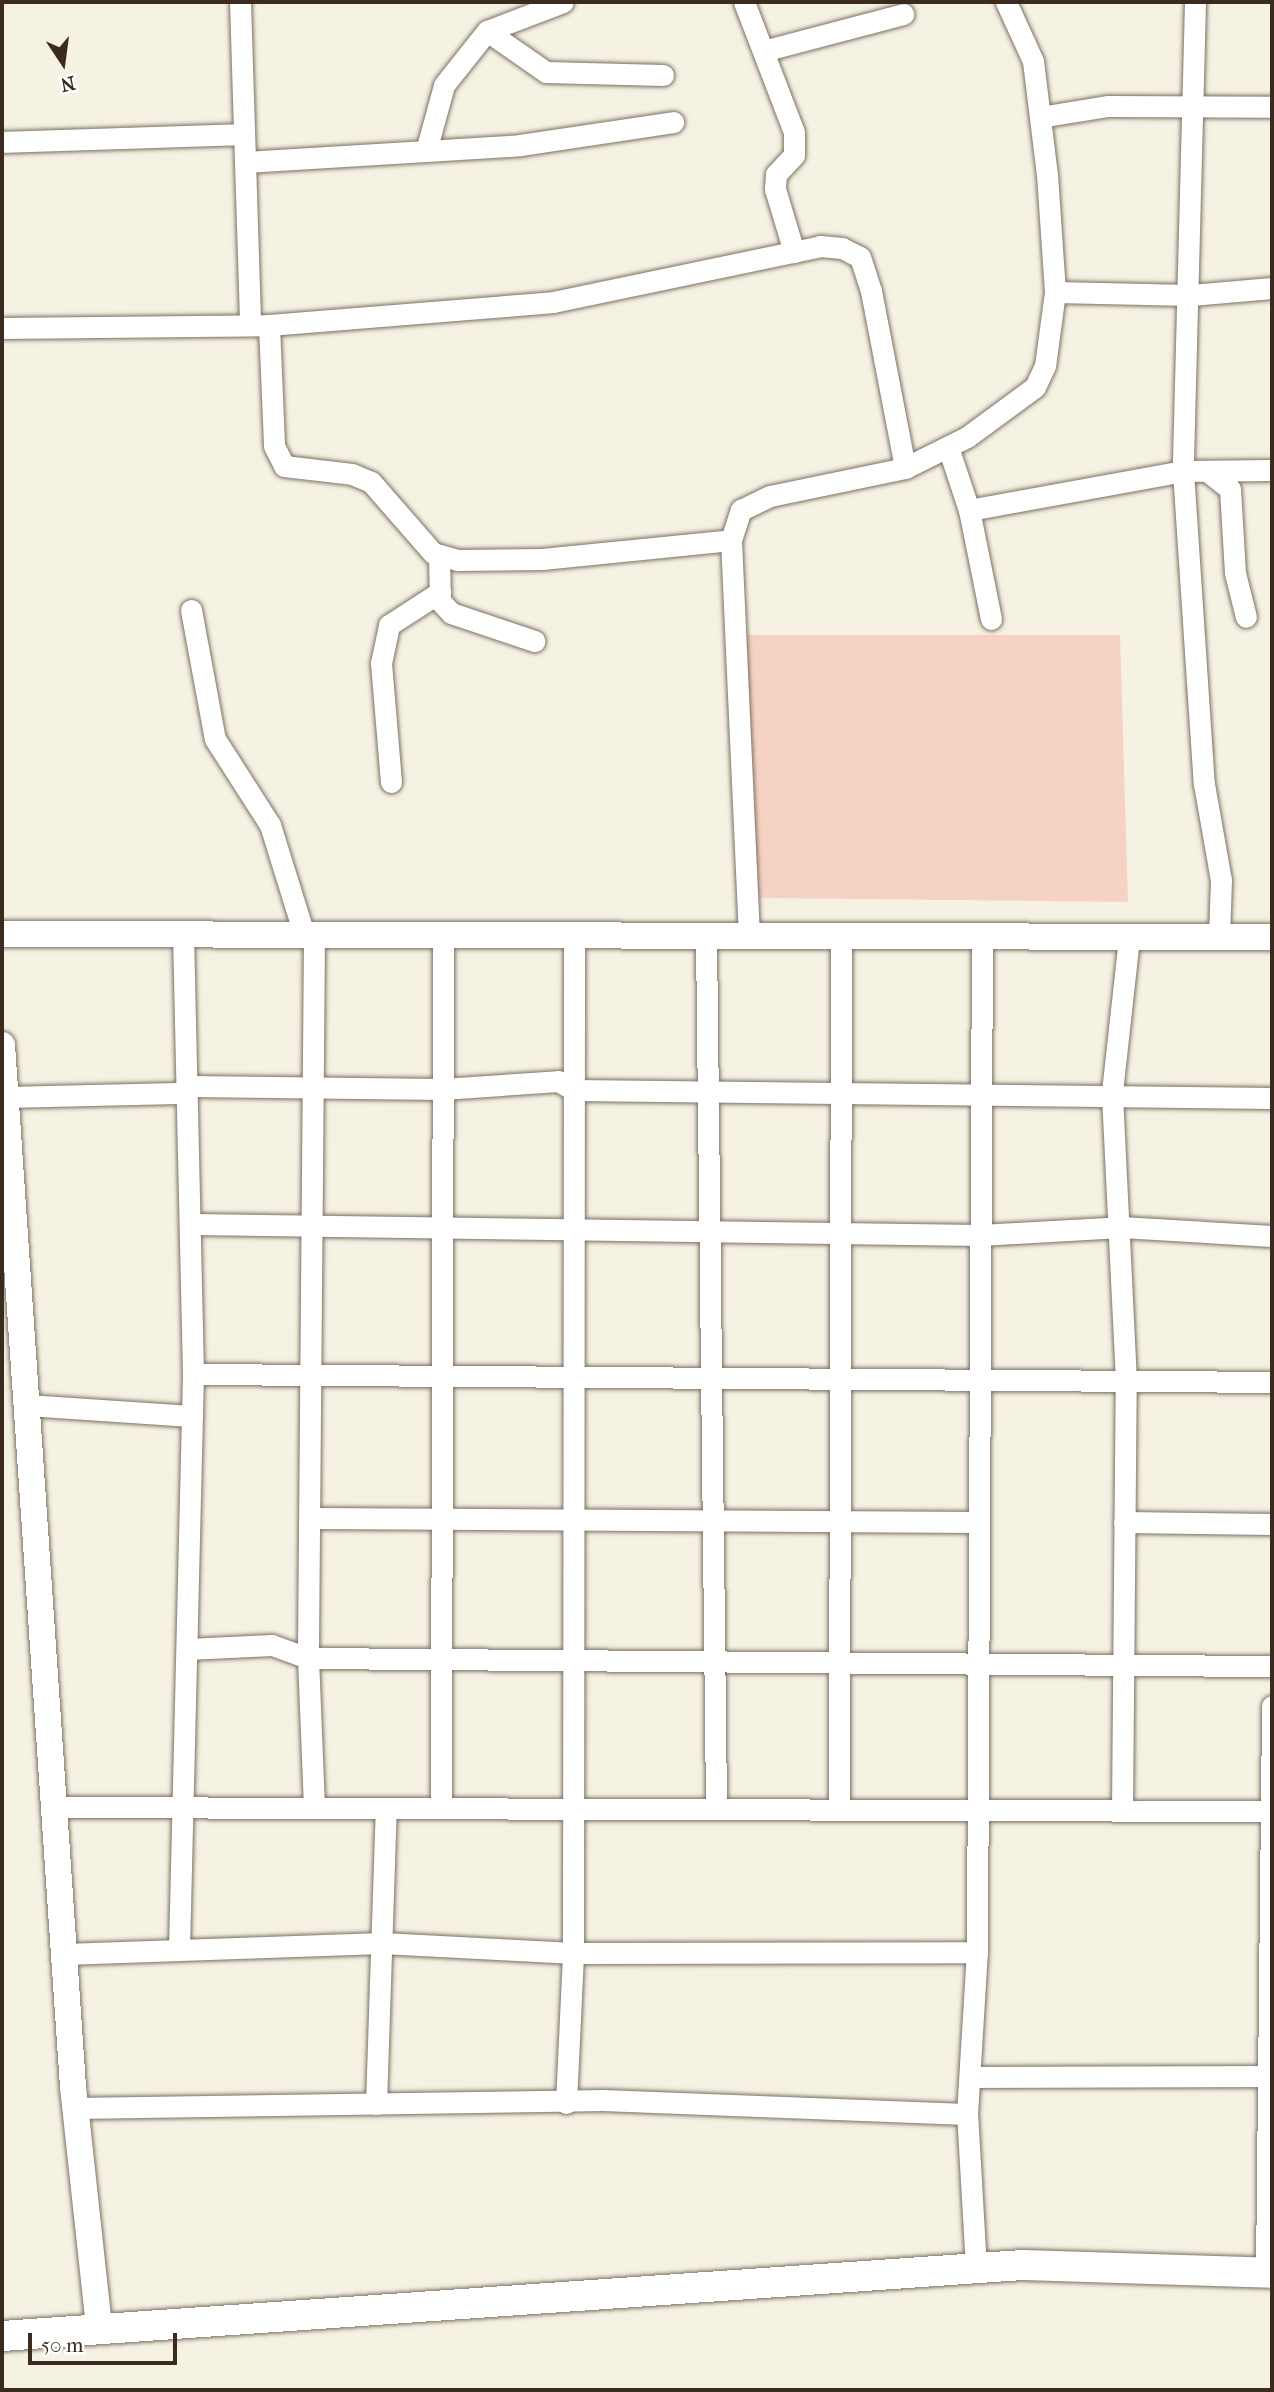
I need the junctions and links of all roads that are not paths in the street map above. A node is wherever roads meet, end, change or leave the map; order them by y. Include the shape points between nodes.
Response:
1 (240, 2) edge
2 (563, 2) edge
3 (744, 2) edge
4 (1006, 2) edge
5 (1195, 2) edge
6 (903, 14) dead end
7 (487, 32) junction
8 (767, 50) junction
9 (663, 75) dead end
10 (1193, 107) junction
11 (1272, 107) edge
12 (1040, 117) junction
13 (673, 122) dead end
14 (243, 134) junction
15 (2, 142) edge
16 (426, 151) junction
17 (245, 162) junction
18 (794, 252) junction
19 (1272, 288) edge
20 (1055, 292) junction
21 (1191, 295) junction
22 (260, 325) junction
23 (2, 328) edge
24 (948, 447) junction
25 (905, 468) junction
26 (1272, 470) edge
27 (1183, 471) junction
28 (1207, 471) junction
29 (969, 510) junction
30 (731, 540) junction
31 (439, 555) junction
32 (440, 592) junction
33 (191, 610) dead end
34 (1246, 617) dead end
35 (991, 619) dead end
36 (534, 641) dead end
37 (391, 782) dead end
38 (2, 934) edge
39 (183, 934) junction
40 (309, 934) junction
41 (443, 935) junction
42 (574, 935) junction
43 (706, 936) junction
44 (749, 936) junction
45 (841, 936) junction
46 (982, 937) junction
47 (1129, 937) junction
48 (1219, 937) junction
49 (1272, 937) edge
50 (2, 1045) edge
51 (314, 1088) junction
52 (442, 1089) junction
53 (188, 1090) junction
54 (574, 1090) junction
55 (708, 1091) junction
56 (841, 1092) junction
57 (981, 1093) junction
58 (1112, 1093) junction
59 (5, 1097) junction
60 (1272, 1098) edge
61 (192, 1224) junction
62 (1121, 1227) junction
63 (314, 1229) junction
64 (442, 1230) junction
65 (574, 1231) junction
66 (710, 1233) junction
67 (840, 1234) junction
68 (980, 1235) junction
69 (1272, 1237) edge
70 (193, 1374) junction
71 (314, 1375) junction
72 (442, 1376) junction
73 (573, 1377) junction
74 (711, 1378) junction
75 (840, 1379) junction
76 (979, 1380) junction
77 (1126, 1381) junction
78 (1272, 1382) edge
79 (26, 1405) junction
80 (192, 1416) junction
81 (314, 1518) junction
82 (441, 1519) junction
83 (573, 1520) junction
84 (713, 1521) junction
85 (840, 1522) junction
86 (979, 1522) junction
87 (1125, 1522) junction
88 (1272, 1524) edge
89 (187, 1649) junction
90 (308, 1658) junction
91 (441, 1659) junction
92 (573, 1660) junction
93 (714, 1661) junction
94 (840, 1662) junction
95 (978, 1664) junction
96 (1124, 1665) junction
97 (1272, 1667) edge
98 (1272, 1706) edge
99 (1272, 1751) edge
100 (54, 1807) junction
101 (182, 1807) junction
102 (314, 1808) junction
103 (386, 1808) junction
104 (440, 1808) junction
105 (573, 1809) junction
106 (716, 1809) junction
107 (839, 1810) junction
108 (978, 1810) junction
109 (1122, 1810) junction
110 (1271, 1811) edge
111 (1271, 1897) edge
112 (382, 1943) junction
113 (179, 1950) junction
114 (977, 1952) junction
115 (573, 1953) junction
116 (64, 1954) junction
117 (1269, 2062) edge
118 (973, 2077) junction
119 (566, 2103) junction
120 (376, 2104) junction
121 (75, 2108) junction
122 (967, 2114) junction
123 (976, 2268) junction
124 (1269, 2273) edge
125 (99, 2325) junction
126 (2, 2336) edge

1 - 14 street
2 - 7 street
3 - 8 street
4 - 12 street via 1033,61
5 - 10 street
6 - 8 street
7 - 9 street via 546,72
7 - 16 street via 444,85
8 - 18 street via 796,142 794,155 776,174 775,189
10 - 11 street
10 - 12 street via 1108,106
10 - 21 street
12 - 20 street
13 - 16 street via 520,145
14 - 15 street
14 - 17 street
16 - 17 street
17 - 22 street
18 - 22 street via 553,302
18 - 25 street via 820,246 860,257
19 - 21 street
20 - 21 street
20 - 24 street via 1045,366 1035,387
21 - 27 street
22 - 23 street
22 - 31 street via 274,446 284,466 352,474 371,482
24 - 25 street
24 - 29 street
25 - 30 street via 770,496 741,510
26 - 28 street
27 - 28 street
27 - 29 street
27 - 48 street via 1204,784 1221,880
28 - 34 street via 1230,489 1235,573
29 - 35 street
30 - 31 street via 542,559
30 - 44 street
31 - 32 street
32 - 36 street via 451,613
32 - 37 street via 389,625 382,663
33 - 40 street via 215,739 270,825
38 - 39 street
39 - 40 street
39 - 53 street
40 - 41 street
40 - 51 street
41 - 42 street
41 - 52 street
42 - 43 street
42 - 54 street
43 - 44 street
43 - 55 street
44 - 45 street
45 - 46 street
45 - 56 street
46 - 47 street
46 - 57 street
47 - 48 street
47 - 58 street
48 - 49 street
50 - 59 street
51 - 52 street
51 - 53 street
51 - 63 street
52 - 54 street via 558,1081
52 - 64 street
53 - 59 street
53 - 61 street
54 - 55 street
54 - 65 street
55 - 56 street
55 - 66 street
56 - 57 street
56 - 67 street
57 - 58 street
57 - 68 street
58 - 60 street
58 - 62 street
59 - 79 street
61 - 63 street
61 - 70 street
62 - 68 street
62 - 69 street
62 - 77 street
63 - 64 street
63 - 71 street
64 - 65 street
64 - 72 street
65 - 66 street
65 - 73 street
66 - 67 street
66 - 74 street
67 - 68 street
67 - 75 street
68 - 76 street
70 - 71 street
70 - 80 street
71 - 72 street
71 - 81 street
72 - 73 street
72 - 82 street
73 - 74 street
73 - 83 street
74 - 75 street
74 - 84 street
75 - 76 street
75 - 85 street
76 - 77 street
76 - 86 street
77 - 78 street
77 - 87 street
79 - 80 street
79 - 100 street
80 - 89 street
81 - 82 street
81 - 90 street
82 - 83 street
82 - 91 street
83 - 84 street
83 - 92 street
84 - 85 street
84 - 93 street
85 - 86 street
85 - 94 street
86 - 95 street
87 - 88 street
87 - 96 street
89 - 90 street via 272,1645
89 - 101 street
90 - 91 street
90 - 102 street
91 - 92 street
91 - 104 street
92 - 93 street
92 - 105 street
93 - 94 street
93 - 106 street
94 - 95 street
94 - 107 street
95 - 96 street
95 - 108 street
96 - 97 street
96 - 109 street
98 - 99 street
99 - 110 street
100 - 101 street
100 - 116 street
101 - 102 street
101 - 113 street
102 - 103 street
103 - 104 street
103 - 112 street
104 - 105 street
105 - 106 street
105 - 115 street
106 - 107 street
107 - 108 street
108 - 109 street
108 - 114 street
109 - 110 street
110 - 111 street
111 - 117 street
112 - 113 street
112 - 115 street
112 - 120 street
113 - 116 street
114 - 115 street
114 - 118 street
115 - 119 street
116 - 121 street
117 - 118 street
117 - 124 street
118 - 122 street
119 - 120 street
119 - 122 street
120 - 121 street
121 - 125 street
122 - 123 street
123 - 124 main road via 1182,2266
123 - 125 main road
125 - 126 main road

